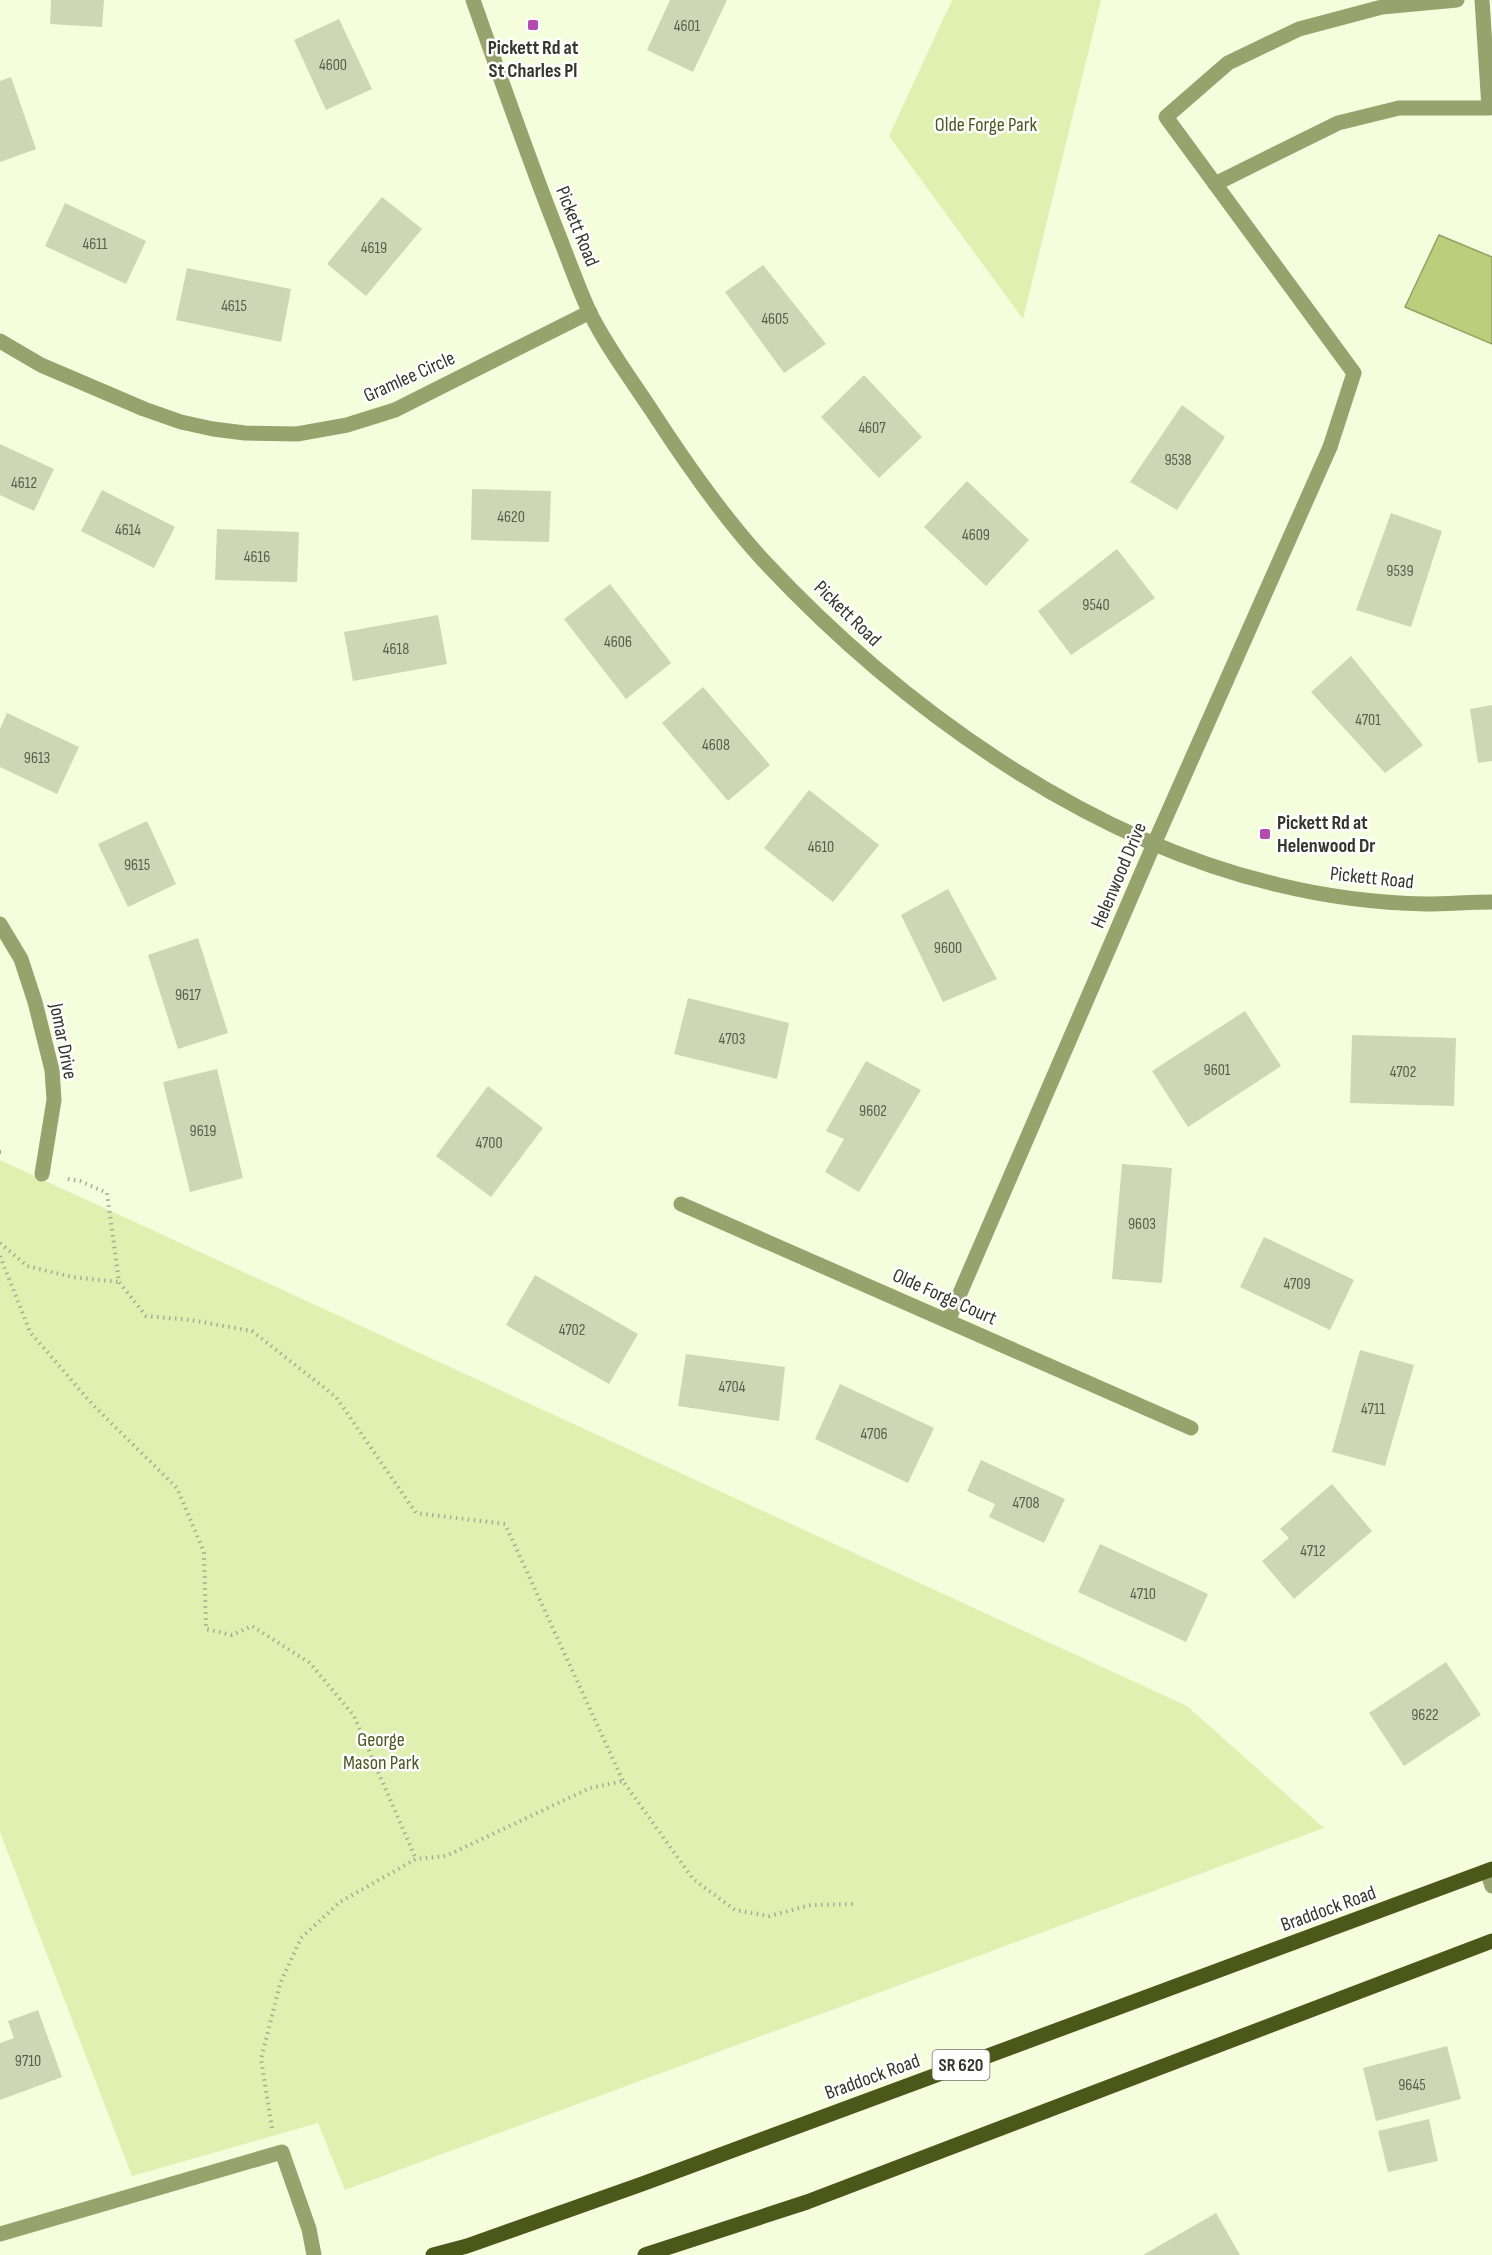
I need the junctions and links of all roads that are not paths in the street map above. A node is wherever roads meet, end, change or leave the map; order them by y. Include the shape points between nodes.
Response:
1 (473, 0) edge
2 (1457, 0) edge
3 (1482, 0) edge
4 (1215, 184) junction
5 (590, 312) junction
6 (0, 341) edge
7 (1154, 844) junction
8 (1492, 902) edge
9 (0, 924) edge
10 (42, 1174) road end
11 (681, 1204) dead end
12 (948, 1321) junction
13 (1191, 1428) dead end
14 (1489, 1870) edge
15 (1492, 1886) edge
16 (1492, 1941) edge
17 (0, 2234) edge
18 (314, 2255) edge
19 (433, 2255) edge
20 (645, 2255) edge

1 - 5 street, Pickett Road via 535,177
2 - 4 street via 1382,7 1299,29 1228,63 1166,117
3 - 4 street via 1489,108 1399,108 1338,123
4 - 7 street, Helenwood Drive via 1354,373 1330,447
5 - 6 street, Gramlee Circle via 395,410 347,425 297,434 245,433 181,422 41,364
5 - 7 street, Pickett Road via 690,470 761,557 850,646 907,695 1002,762
7 - 8 street, Pickett Road via 1239,874 1330,895 1425,904
7 - 12 street, Helenwood Drive
9 - 10 street, Jomar Drive via 21,959 52,1070 54,1100
11 - 12 street, Olde Forge Court
12 - 13 street, Olde Forge Court
14 - 15 street
14 - 19 main road, Braddock Road / SR 620 via 642,2184
16 - 20 main road via 807,2202
17 - 18 street via 282,2152

